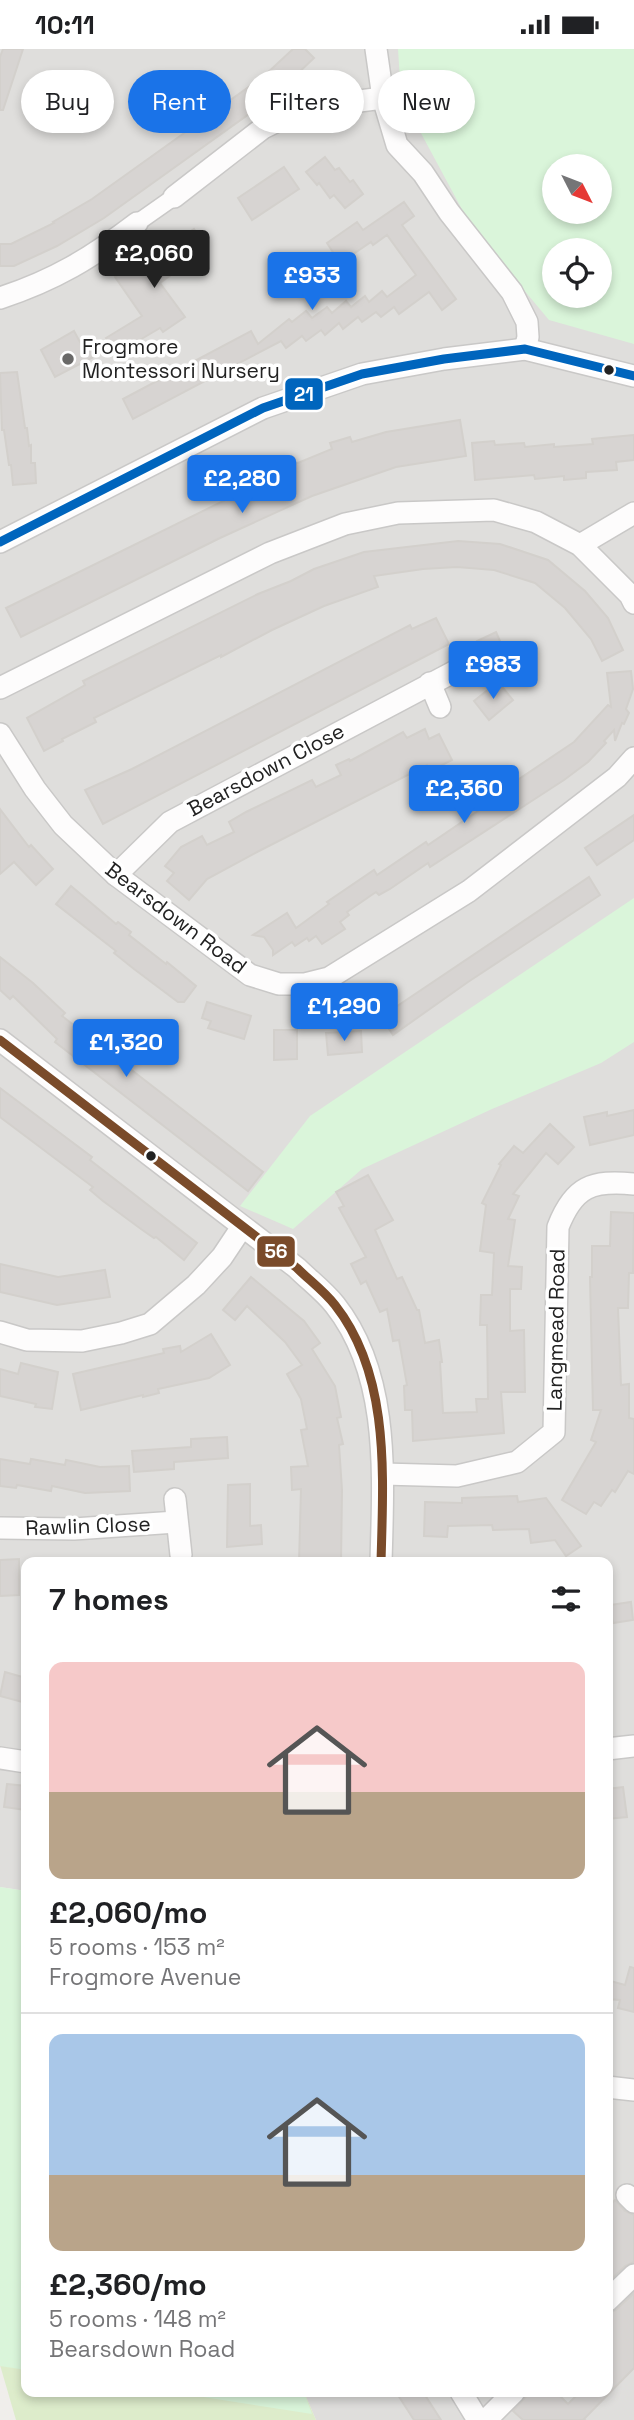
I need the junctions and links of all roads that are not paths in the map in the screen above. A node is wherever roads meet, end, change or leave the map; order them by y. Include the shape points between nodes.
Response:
1 (376, 49) edge
2 (379, 70) edge
3 (378, 99) edge
4 (393, 133) edge
5 (174, 197) joint
6 (137, 223) joint
7 (0, 298) edge
8 (525, 349) junction
9 (634, 376) edge
10 (634, 513) edge
11 (0, 542) edge
12 (580, 545) junction
13 (634, 603) edge
14 (461, 668) dead end
15 (430, 683) junction
16 (0, 688) edge
17 (440, 707) dead end
18 (0, 734) edge
19 (634, 758) edge
20 (116, 875) junction
21 (0, 1039) edge
22 (634, 1184) edge
23 (242, 1227) junction
24 (0, 1332) edge
25 (383, 1474) junction
26 (175, 1499) dead end
27 (176, 1522) junction
28 (0, 1528) edge
29 (181, 1555) dead end
30 (381, 1557) edge
31 (634, 1747) edge
32 (613, 1749) edge
33 (0, 1758) edge
34 (21, 1761) edge
35 (613, 2088) edge
36 (634, 2090) edge
37 (634, 2274) edge
38 (613, 2295) edge
39 (464, 2397) edge
40 (509, 2397) edge
41 (478, 2420) edge
42 (486, 2420) edge

1 - 2 street
3 - 5 street via 304,108 263,128
4 - 8 street via 397,145 512,292 527,321
5 - 6 street
6 - 7 street via 98,253 37,285
8 - 9 street
8 - 11 street via 362,374 263,408
10 - 12 street
12 - 13 street
12 - 16 street via 536,522 494,510 398,513 345,524 270,553
14 - 15 street, Bearsdown Close
15 - 17 street
15 - 20 street, Bearsdown Close via 170,822
18 - 20 street, Bearsdown Road via 63,825
19 - 20 street, Bearsdown Road via 617,777 469,891 329,978 305,984 279,984 250,975
21 - 23 street
22 - 25 street, Langmead Road via 604,1182 588,1187 565,1207 558,1227 554,1431 517,1462 457,1476
23 - 24 street via 196,1285 149,1324 82,1341 27,1340
23 - 25 street via 297,1268 335,1305 362,1349 375,1400
25 - 30 street
26 - 27 street
27 - 28 street, Rawlin Close via 74,1529
27 - 29 street
31 - 32 street
33 - 34 street
35 - 36 street
37 - 38 street
39 - 41 street
40 - 42 street

